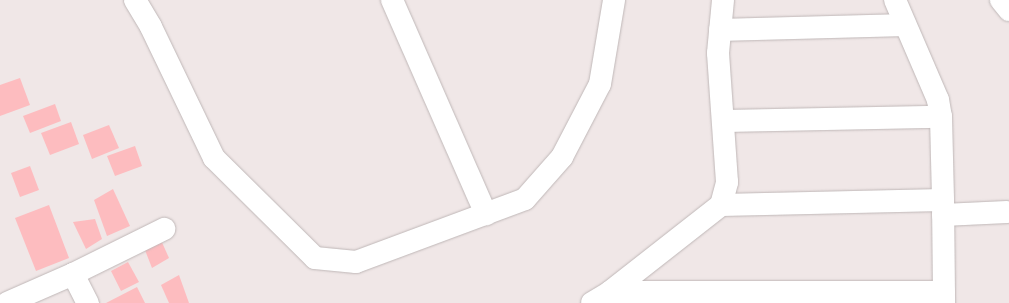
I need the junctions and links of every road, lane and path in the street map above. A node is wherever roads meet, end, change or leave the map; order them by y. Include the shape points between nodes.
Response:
1 (135, 0) edge
2 (392, 0) edge
3 (614, 0) edge
4 (723, 0) edge
5 (895, 0) edge
6 (1001, 0) edge
7 (1009, 10) edge
8 (905, 25) junction
9 (720, 30) junction
10 (941, 117) junction
11 (723, 121) junction
12 (721, 205) junction
13 (943, 208) junction
14 (1007, 212) dead end
15 (486, 214) junction
16 (164, 229) dead end
17 (73, 274) junction
18 (610, 292) junction
19 (944, 298) edge
20 (7, 303) edge
21 (88, 303) edge
22 (592, 303) edge

1 - 15 street via 151,27 214,158 315,258 356,262
2 - 15 street
3 - 15 street via 600,84 562,157 525,199
4 - 9 street
5 - 8 street
6 - 7 street
8 - 9 street
8 - 10 street via 938,100
9 - 11 street via 718,53
10 - 11 street
10 - 13 street
11 - 12 street via 727,182
12 - 13 street
12 - 18 street
13 - 14 street
13 - 19 street
16 - 17 street
17 - 20 street
17 - 21 street
18 - 19 street
18 - 22 street

